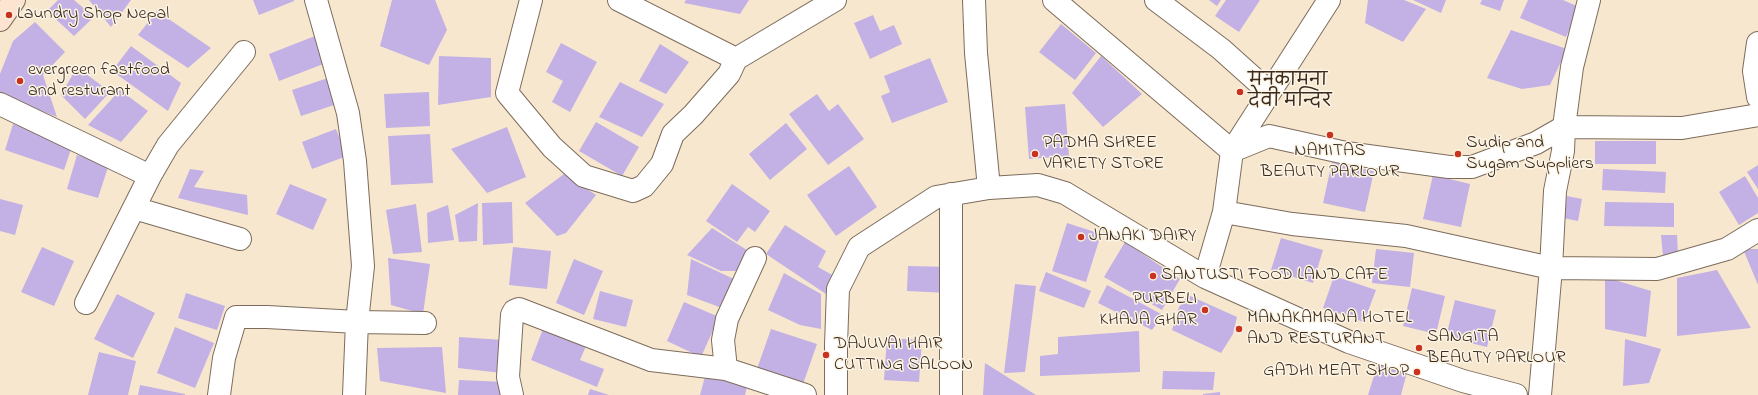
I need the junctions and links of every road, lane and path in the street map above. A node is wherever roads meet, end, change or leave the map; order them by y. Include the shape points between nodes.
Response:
1 (14, 0) edge
2 (316, 0) edge
3 (531, 0) edge
4 (619, 0) edge
5 (835, 0) edge
6 (974, 0) edge
7 (1054, 0) edge
8 (1156, 0) edge
9 (1589, 0) edge
10 (1323, 2) edge
11 (0, 20) edge
12 (1758, 43) edge
13 (244, 52) dead end
14 (736, 59) junction
15 (1269, 92) junction
16 (1758, 97) edge
17 (0, 104) edge
18 (1758, 115) edge
19 (1564, 127) junction
20 (1232, 151) junction
21 (150, 176) junction
22 (989, 188) junction
23 (951, 194) junction
24 (134, 208) junction
25 (1224, 212) junction
26 (1758, 230) edge
27 (240, 239) dead end
28 (755, 258) dead end
29 (1551, 268) junction
30 (1205, 277) junction
31 (86, 303) dead end
32 (357, 322) junction
33 (425, 323) dead end
34 (726, 369) junction
35 (220, 395) edge
36 (354, 395) edge
37 (512, 395) edge
38 (805, 395) edge
39 (836, 395) edge
40 (951, 395) edge
41 (1516, 395) edge
42 (1540, 395) edge

1 - 11 main road
2 - 32 street via 348,113 355,161 363,266
3 - 14 street via 507,93 552,147 584,176 633,191 644,186 662,164 673,134 729,74
4 - 14 street
5 - 14 street
6 - 22 street via 976,53
7 - 20 street
8 - 15 street via 1221,49
9 - 19 street via 1572,68
10 - 15 street
12 - 16 street via 1754,71
13 - 21 street via 168,145
15 - 20 street
17 - 21 street
18 - 19 street via 1682,128
19 - 20 street via 1536,143 1472,167 1449,167 1346,153 1270,136
19 - 29 street via 1563,151 1555,191
20 - 25 street
21 - 24 street
22 - 23 street
22 - 30 street via 1038,185 1065,194
23 - 39 street via 936,197 859,247 838,289
23 - 40 street
24 - 27 street
24 - 31 street
25 - 29 street via 1292,224 1406,236
25 - 30 street
26 - 29 street via 1727,249 1657,269
28 - 34 street via 727,319 723,340
29 - 42 street
30 - 41 street via 1349,342 1463,381
32 - 33 street
32 - 35 street via 236,317 224,358
32 - 36 street
34 - 37 street via 651,360 519,309 512,315 508,377
34 - 38 street

